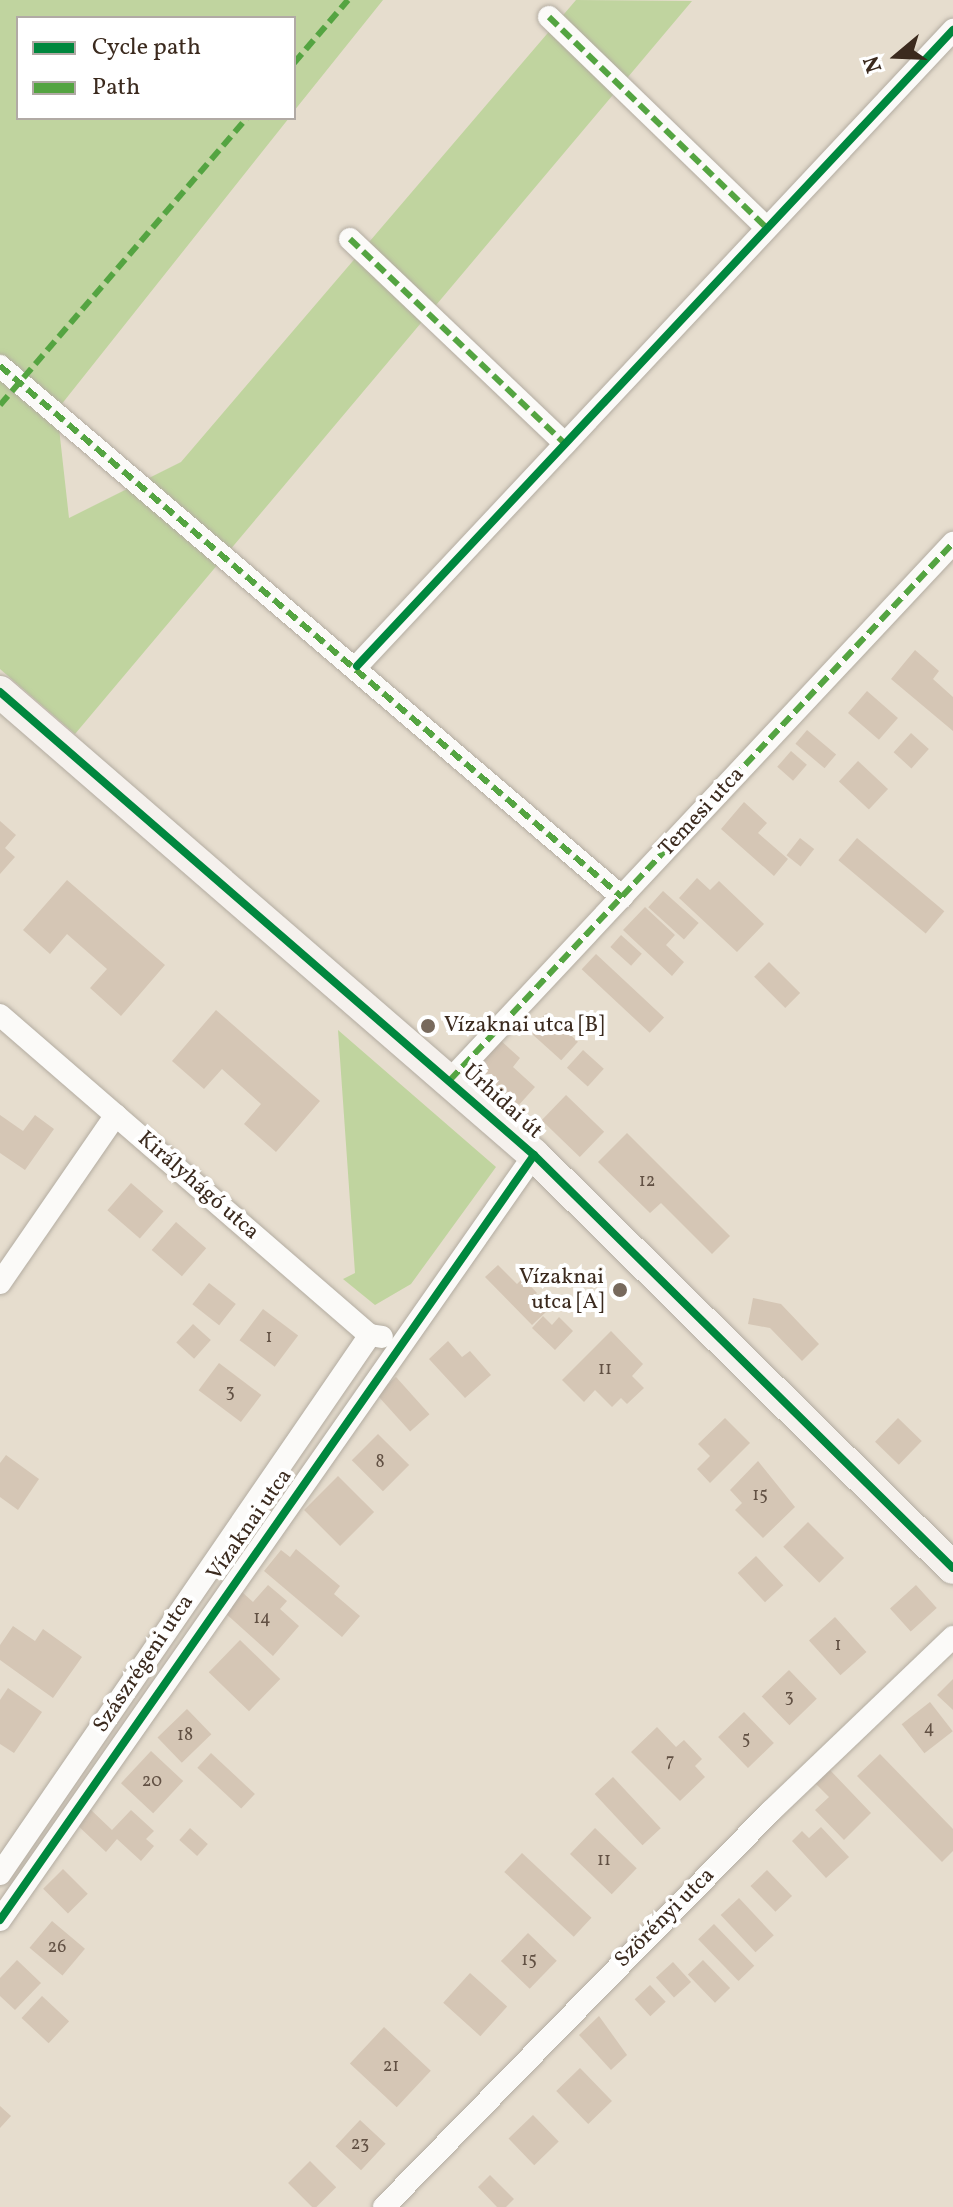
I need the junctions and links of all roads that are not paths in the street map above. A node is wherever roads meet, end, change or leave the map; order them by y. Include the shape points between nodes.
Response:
1 (549, 17) dead end
2 (953, 30) edge
3 (767, 228) junction
4 (350, 239) dead end
5 (0, 366) edge
6 (565, 444) junction
7 (953, 543) edge
8 (357, 666) junction
9 (0, 692) edge
10 (622, 897) junction
11 (0, 1015) edge
12 (450, 1080) junction
13 (116, 1115) junction
14 (534, 1155) junction
15 (0, 1283) edge
16 (370, 1335) junction
17 (402, 1341) junction
18 (953, 1568) edge
19 (953, 1637) edge
20 (0, 1874) edge
21 (0, 1920) edge
22 (384, 2207) edge

1 - 3 street
2 - 3 street
3 - 6 street
4 - 6 street
5 - 8 street
6 - 8 street
7 - 10 street, Temesi utca
8 - 10 street
9 - 12 main road, Úrhidai út
10 - 12 street, Temesi utca
11 - 13 street, Királyhágó utca
12 - 14 main road, Úrhidai út
13 - 15 street
13 - 16 street, Királyhágó utca
14 - 17 street, Vízaknai utca
14 - 18 main road, Úrhidai út
16 - 17 street
16 - 20 street, Szászrégeni utca
17 - 21 street, Vízaknai utca
19 - 22 street, Szörényi utca via 771,1811

